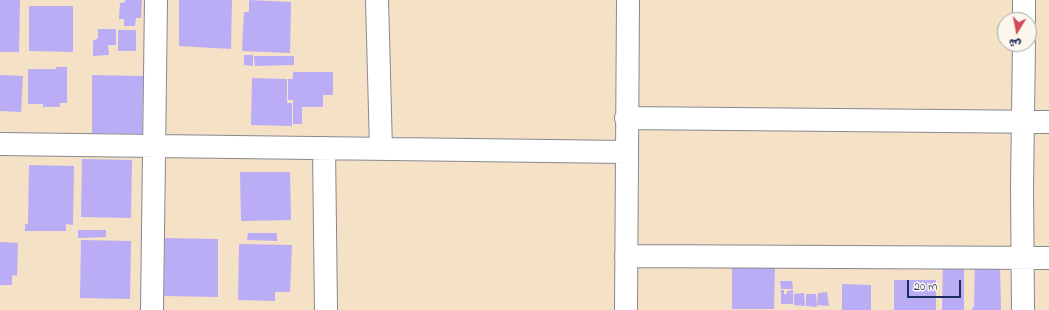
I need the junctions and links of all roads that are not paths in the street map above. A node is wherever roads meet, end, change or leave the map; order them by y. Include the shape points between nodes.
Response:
1 (156, 0) edge
2 (377, 0) edge
3 (628, 0) edge
4 (1024, 0) edge
5 (1024, 12) edge
6 (1024, 52) edge
7 (626, 118) junction
8 (1024, 121) junction
9 (1049, 122) edge
10 (0, 144) edge
11 (154, 146) junction
12 (324, 148) junction
13 (381, 149) junction
14 (626, 152) junction
15 (626, 256) junction
16 (1023, 258) junction
17 (1049, 258) edge
18 (152, 310) edge
19 (326, 310) edge
20 (626, 310) edge
21 (1023, 310) edge

1 - 11 street
2 - 13 street
3 - 7 street
4 - 5 street
6 - 8 street
7 - 8 street
7 - 14 street
8 - 9 street
8 - 16 street
10 - 11 street
11 - 12 street
11 - 18 street
12 - 13 street
12 - 19 street
13 - 14 street
14 - 15 street
15 - 16 street
15 - 20 street
16 - 17 street
16 - 21 street

